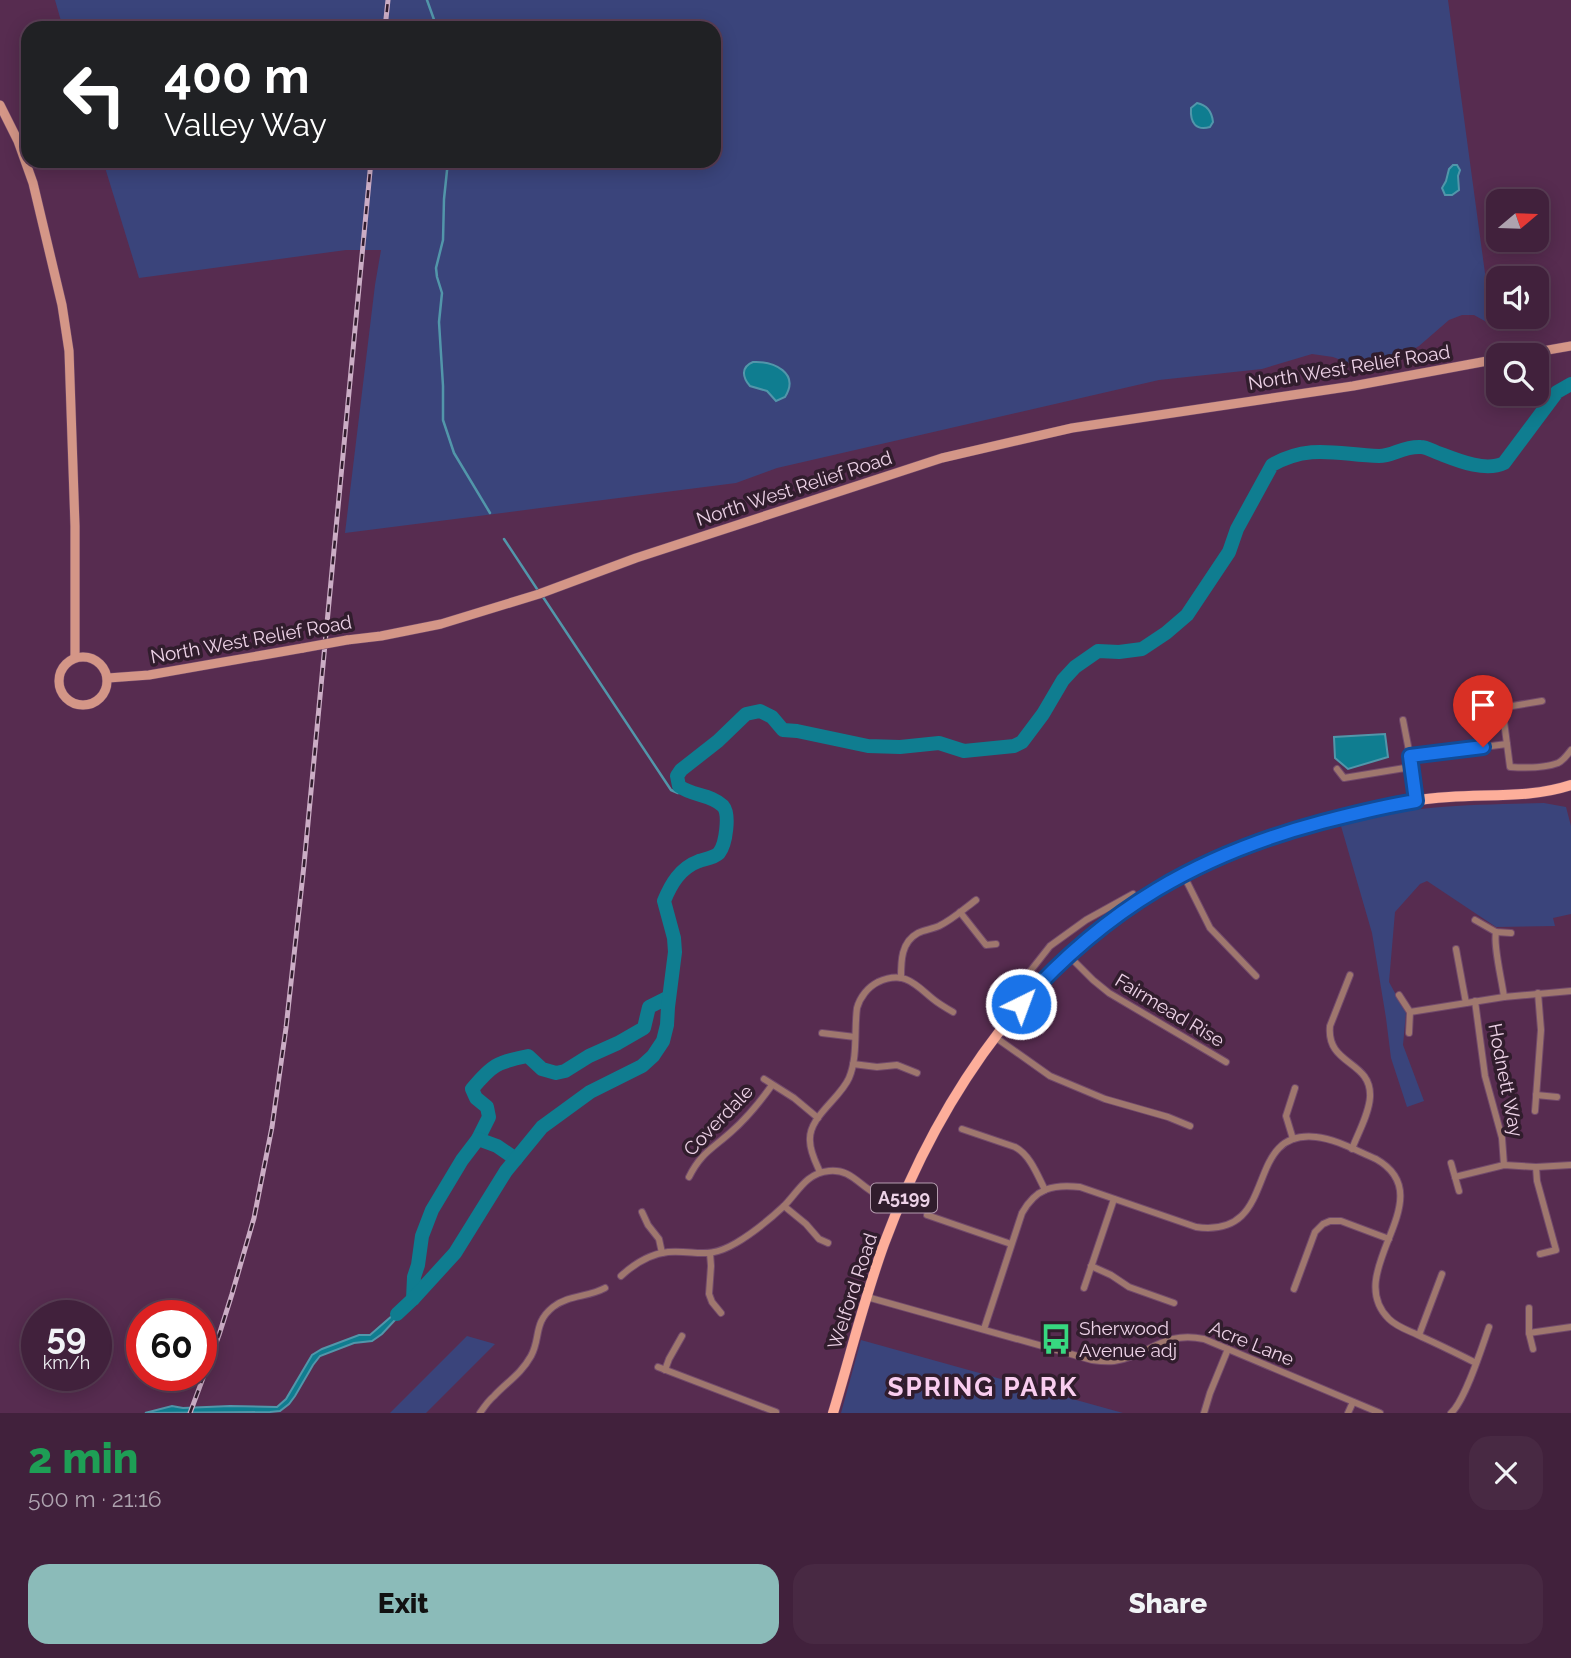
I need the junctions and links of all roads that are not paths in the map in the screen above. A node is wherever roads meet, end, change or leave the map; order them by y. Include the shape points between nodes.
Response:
1 (0, 105) edge
2 (21, 149) edge
3 (28, 168) edge
4 (1571, 346) edge
5 (1549, 350) edge
6 (1486, 361) edge
7 (75, 657) junction
8 (107, 678) junction
9 (1542, 701) dead end
10 (1502, 707) junction
11 (1488, 710) dead end
12 (1403, 720) dead end
13 (1507, 744) junction
14 (1571, 750) edge
15 (1410, 756) junction
16 (1411, 767) junction
17 (1337, 769) dead end
18 (1571, 785) edge
19 (1416, 801) junction
20 (1183, 874) junction
21 (1133, 894) dead end
22 (976, 900) dead end
23 (960, 912) junction
24 (1086, 920) junction
25 (1475, 920) dead end
26 (1096, 931) junction
27 (1496, 932) junction
28 (1511, 933) dead end
29 (996, 944) dead end
30 (1456, 949) dead end
31 (1068, 955) junction
32 (1350, 975) dead end
33 (1256, 976) dead end
34 (901, 978) junction
35 (1571, 991) edge
36 (1538, 993) junction
37 (1399, 995) dead end
38 (1504, 997) junction
39 (1475, 1001) junction
40 (1466, 1003) junction
41 (1021, 1004) junction
42 (953, 1012) dead end
43 (1410, 1012) junction
44 (822, 1033) dead end
45 (1409, 1033) dead end
46 (855, 1037) junction
47 (995, 1037) junction
48 (1226, 1062) dead end
49 (853, 1064) junction
50 (917, 1073) dead end
51 (764, 1079) dead end
52 (772, 1084) junction
53 (1295, 1088) dead end
54 (1536, 1095) junction
55 (1558, 1097) dead end
56 (1535, 1111) dead end
57 (818, 1118) junction
58 (1190, 1126) dead end
59 (962, 1129) dead end
60 (1293, 1139) junction
61 (1352, 1149) junction
62 (1451, 1163) dead end
63 (1504, 1165) junction
64 (1571, 1166) edge
65 (1536, 1167) junction
66 (820, 1172) junction
67 (689, 1177) dead end
68 (1455, 1177) junction
69 (1045, 1190) junction
70 (1459, 1191) dead end
71 (1114, 1199) junction
72 (900, 1205) junction
73 (784, 1206) junction
74 (642, 1212) dead end
75 (928, 1215) dead end
76 (1389, 1240) junction
77 (828, 1243) dead end
78 (1012, 1244) junction
79 (662, 1253) junction
80 (710, 1253) junction
81 (1540, 1254) dead end
82 (1091, 1266) junction
83 (1442, 1274) dead end
84 (621, 1276) dead end
85 (605, 1288) dead end
86 (1084, 1288) dead end
87 (1294, 1289) dead end
88 (867, 1297) junction
89 (1174, 1303) dead end
90 (1529, 1308) dead end
91 (720, 1312) dead end
92 (1489, 1327) dead end
93 (1571, 1327) edge
94 (984, 1329) junction
95 (1529, 1333) junction
96 (1419, 1335) junction
97 (682, 1336) dead end
98 (1228, 1349) junction
99 (1533, 1349) dead end
100 (1476, 1363) junction
101 (1353, 1402) junction
102 (763, 1410) edge
103 (776, 1412) edge
104 (1455, 1412) edge
105 (480, 1413) edge
106 (833, 1413) edge
107 (1204, 1413) edge
108 (1348, 1413) edge
109 (1380, 1413) edge

1 - 2 street
3 - 7 street via 69,351
4 - 5 street
6 - 8 street, North West Relief Road, bridge via 1072,428 942,458 441,624 149,675
7 - 8 street via 93,658
7 - 8 street via 64,666 59,681 70,702 93,704 104,693
9 - 10 street
10 - 11 street
10 - 13 street
12 - 15 street
13 - 14 street via 1510,767 1518,768 1558,763
13 - 15 street
15 - 16 street
16 - 17 street via 1344,778
16 - 19 street
18 - 19 main road, Welford Road / A5199 via 1546,792
19 - 20 main road, Welford Road / A5199 via 1294,830
20 - 26 main road, Welford Road / A5199
20 - 33 street via 1210,928
21 - 24 street, Welford Road
22 - 23 street
23 - 29 street via 986,945
23 - 34 street via 907,943
24 - 26 street
24 - 41 street, Welford Road via 1050,946 1030,971 1017,988
25 - 27 street
26 - 31 main road, Welford Road / A5199
27 - 28 street
27 - 38 street
30 - 40 street
31 - 41 main road, Welford Road / A5199
31 - 48 street, Fairmead Rise via 1109,993
32 - 61 street via 1330,1033 1338,1054 1359,1069 1368,1084 1370,1101
34 - 42 street
34 - 46 street via 880,981 863,995
35 - 36 street
36 - 38 street
36 - 54 street via 1541,1030
37 - 43 street
38 - 39 street
39 - 40 street
39 - 63 street, Hodnett Way
40 - 43 street
41 - 47 main road, Welford Road / A5199
43 - 45 street
44 - 46 street
46 - 49 street
47 - 58 street via 1050,1076
47 - 72 main road, Welford Road / A5199 via 940,1124
49 - 50 street via 897,1065
49 - 57 street via 844,1087
51 - 52 street, Coverdale
52 - 57 street, Coverdale
52 - 67 street, Coverdale via 742,1122 700,1158
53 - 60 street via 1286,1116
54 - 55 street
54 - 56 street
57 - 66 street via 810,1142
59 - 69 street via 1022,1151
60 - 61 street via 1318,1137
60 - 71 street via 1270,1158 1247,1211 1224,1226 1196,1227
61 - 76 street via 1384,1163 1399,1185 1401,1204
62 - 68 street
63 - 65 street
63 - 68 street
64 - 65 street
65 - 81 street via 1556,1250
66 - 72 street via 849,1174
66 - 73 street
68 - 70 street
69 - 71 street via 1062,1185
69 - 78 street via 1026,1207
71 - 82 street
72 - 88 main road, Welford Road / A5199
73 - 77 street
73 - 80 street via 740,1241
74 - 79 street
75 - 78 street
76 - 87 street via 1340,1221 1323,1224 1315,1232
76 - 96 street via 1376,1273 1378,1303 1396,1325
78 - 94 street
79 - 80 street
79 - 84 street via 640,1261
80 - 91 street via 709,1294
82 - 86 street
82 - 89 street via 1129,1287
83 - 96 street
85 - 105 street via 551,1308 539,1327 532,1355
88 - 94 street, Acre Lane
88 - 106 main road, Welford Road / A5199
90 - 95 street
92 - 100 street
93 - 95 street
94 - 98 street, Acre Lane via 1104,1362 1181,1336
95 - 99 street
96 - 100 street
97 - 102 street via 662,1368
98 - 101 street, Acre Lane
98 - 107 street
100 - 104 street
101 - 108 street
101 - 109 street, Acre Lane
102 - 103 street

